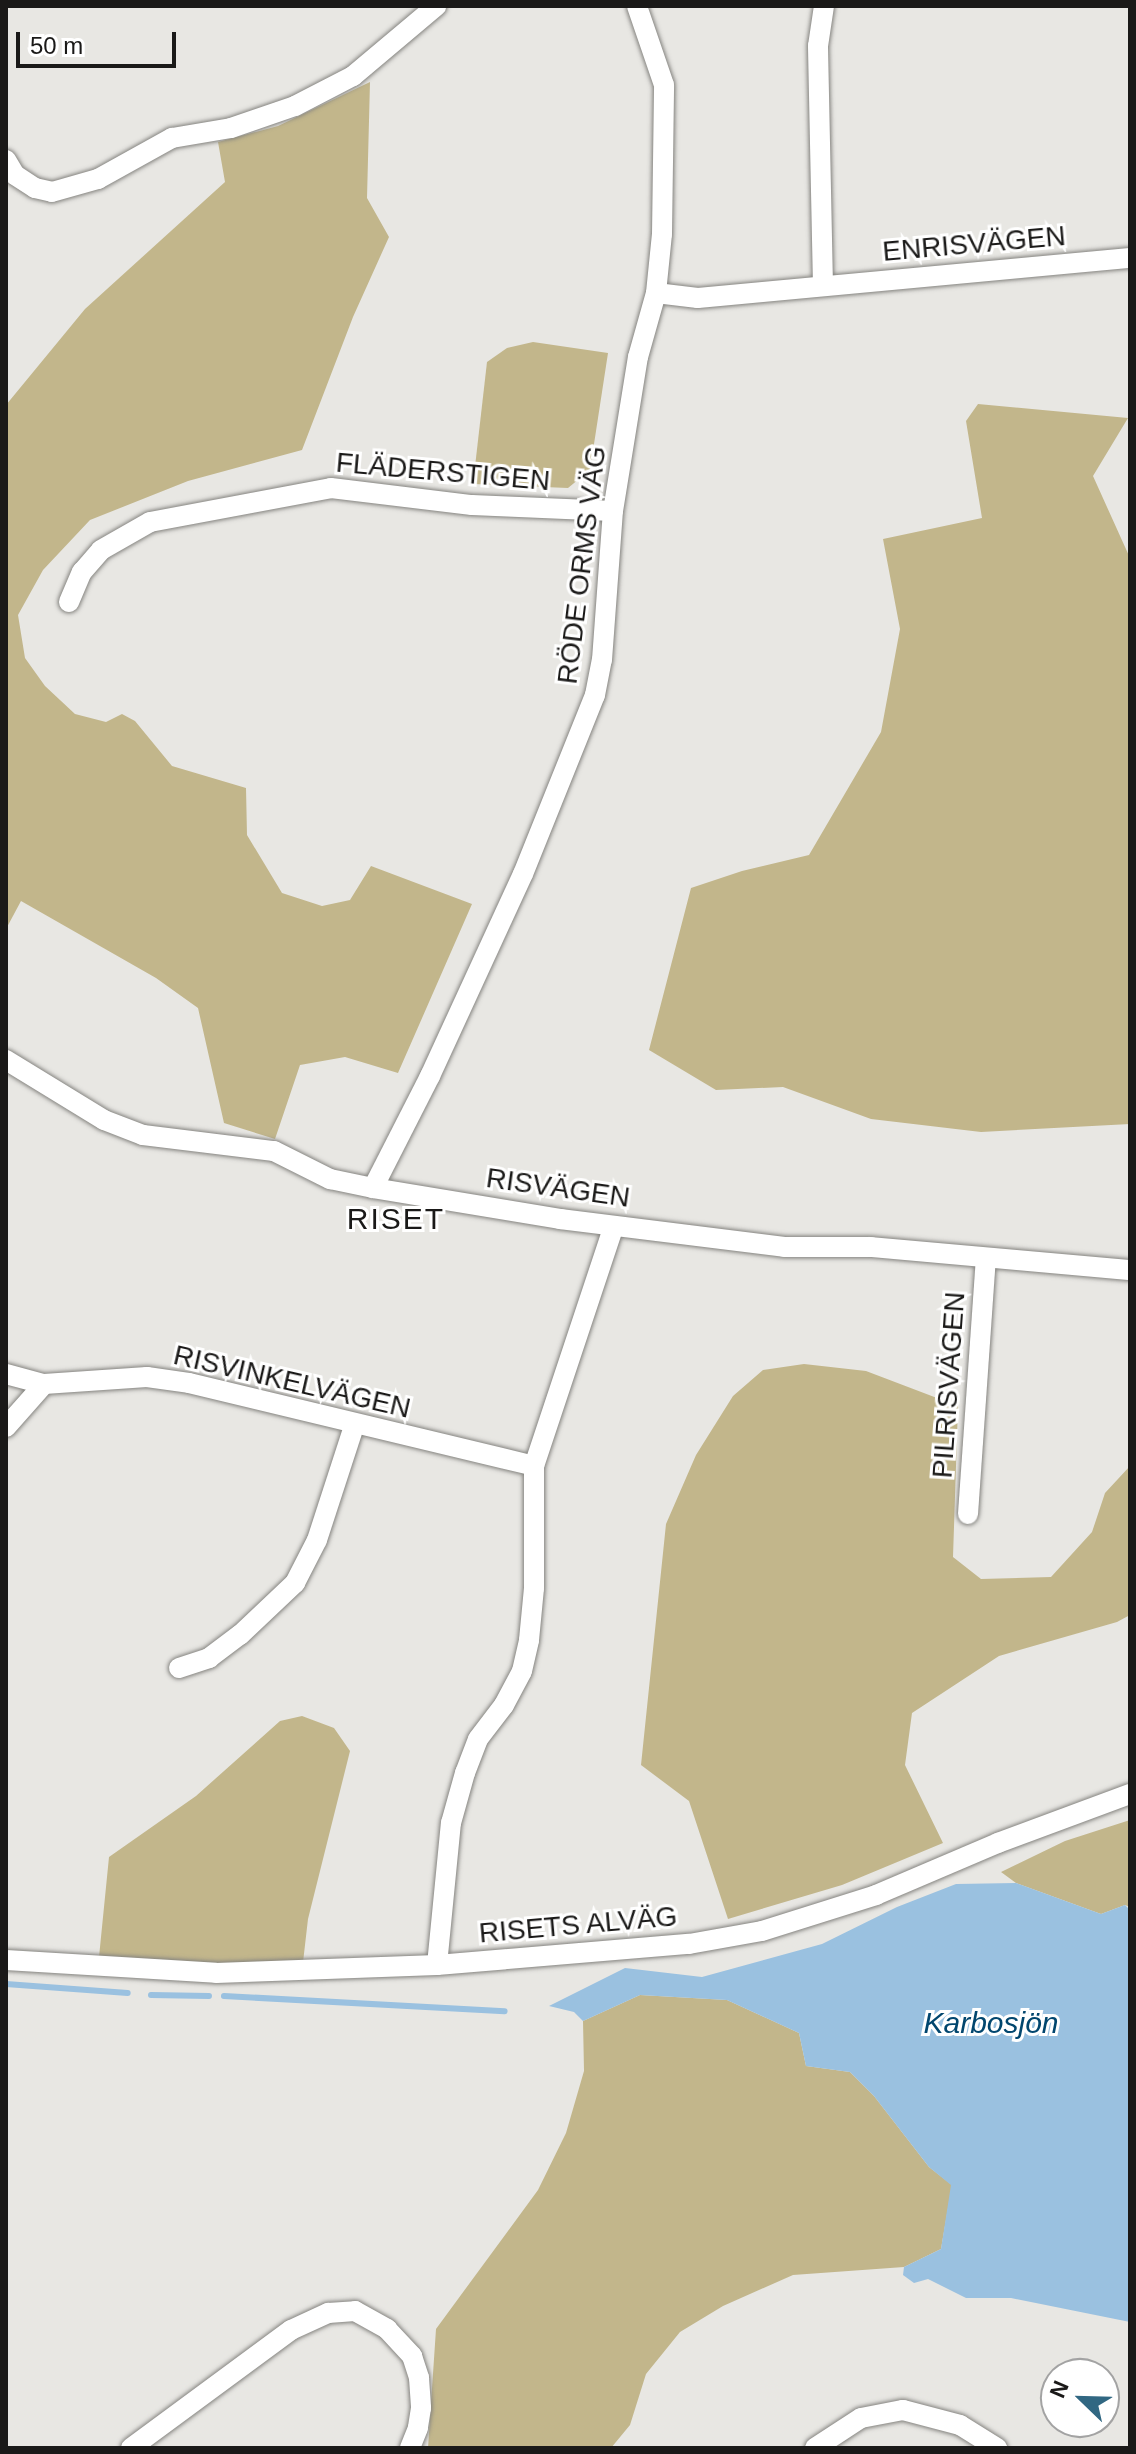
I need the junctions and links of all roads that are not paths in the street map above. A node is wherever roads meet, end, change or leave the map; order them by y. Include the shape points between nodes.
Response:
1 (436, 6) edge
2 (637, 6) edge
3 (824, 6) edge
4 (6, 160) edge
5 (1130, 258) edge
6 (823, 286) junction
7 (656, 293) junction
8 (613, 511) junction
9 (69, 602) dead end
10 (6, 1060) edge
11 (373, 1188) junction
12 (614, 1226) junction
13 (986, 1259) junction
14 (1130, 1270) edge
15 (6, 1374) edge
16 (44, 1384) junction
17 (354, 1426) junction
18 (6, 1427) edge
19 (534, 1466) junction
20 (968, 1514) dead end
21 (179, 1668) dead end
22 (1130, 1794) edge
23 (6, 1960) edge
24 (437, 1965) junction
25 (131, 2448) edge
26 (410, 2448) edge
27 (815, 2448) edge
28 (997, 2448) edge

1 - 4 street via 353,76 295,106 231,128 172,138 98,179 52,192 15,175
2 - 7 street, RÖDE ORMS VÄG via 664,85
3 - 6 street via 818,46
5 - 6 street, ENRISVÄGEN
6 - 7 street, ENRISVÄGEN via 698,298
7 - 8 street, RÖDE ORMS VÄG via 638,357
8 - 9 street, FLÄDERSTIGEN via 472,505 331,488 150,522 101,550 82,572
8 - 11 street, RÖDE ORMS VÄG via 595,695 516,888
10 - 11 street, RISVÄGEN via 104,1120 143,1135 274,1151 330,1179
11 - 12 street, RISVÄGEN
12 - 13 street, RISVÄGEN via 784,1247 871,1247
12 - 19 street
13 - 14 street, RISVÄGEN
13 - 20 street, PILRISVÄGEN
15 - 16 street, RISVINKELVÄGEN
16 - 17 street, RISVINKELVÄGEN via 147,1377
16 - 18 street
17 - 19 street, RISVINKELVÄGEN
17 - 21 street via 317,1540 295,1583 209,1658
19 - 24 street via 529,1640 522,1671 478,1739 458,1798
22 - 24 street, RISETS ALVÄG via 876,1895 762,1931 689,1944
23 - 24 street, RISETS ALVÄG via 216,1973
25 - 26 street via 291,2330 328,2313 355,2311 387,2329 412,2356 421,2408
27 - 28 street via 861,2418 903,2410 960,2425

